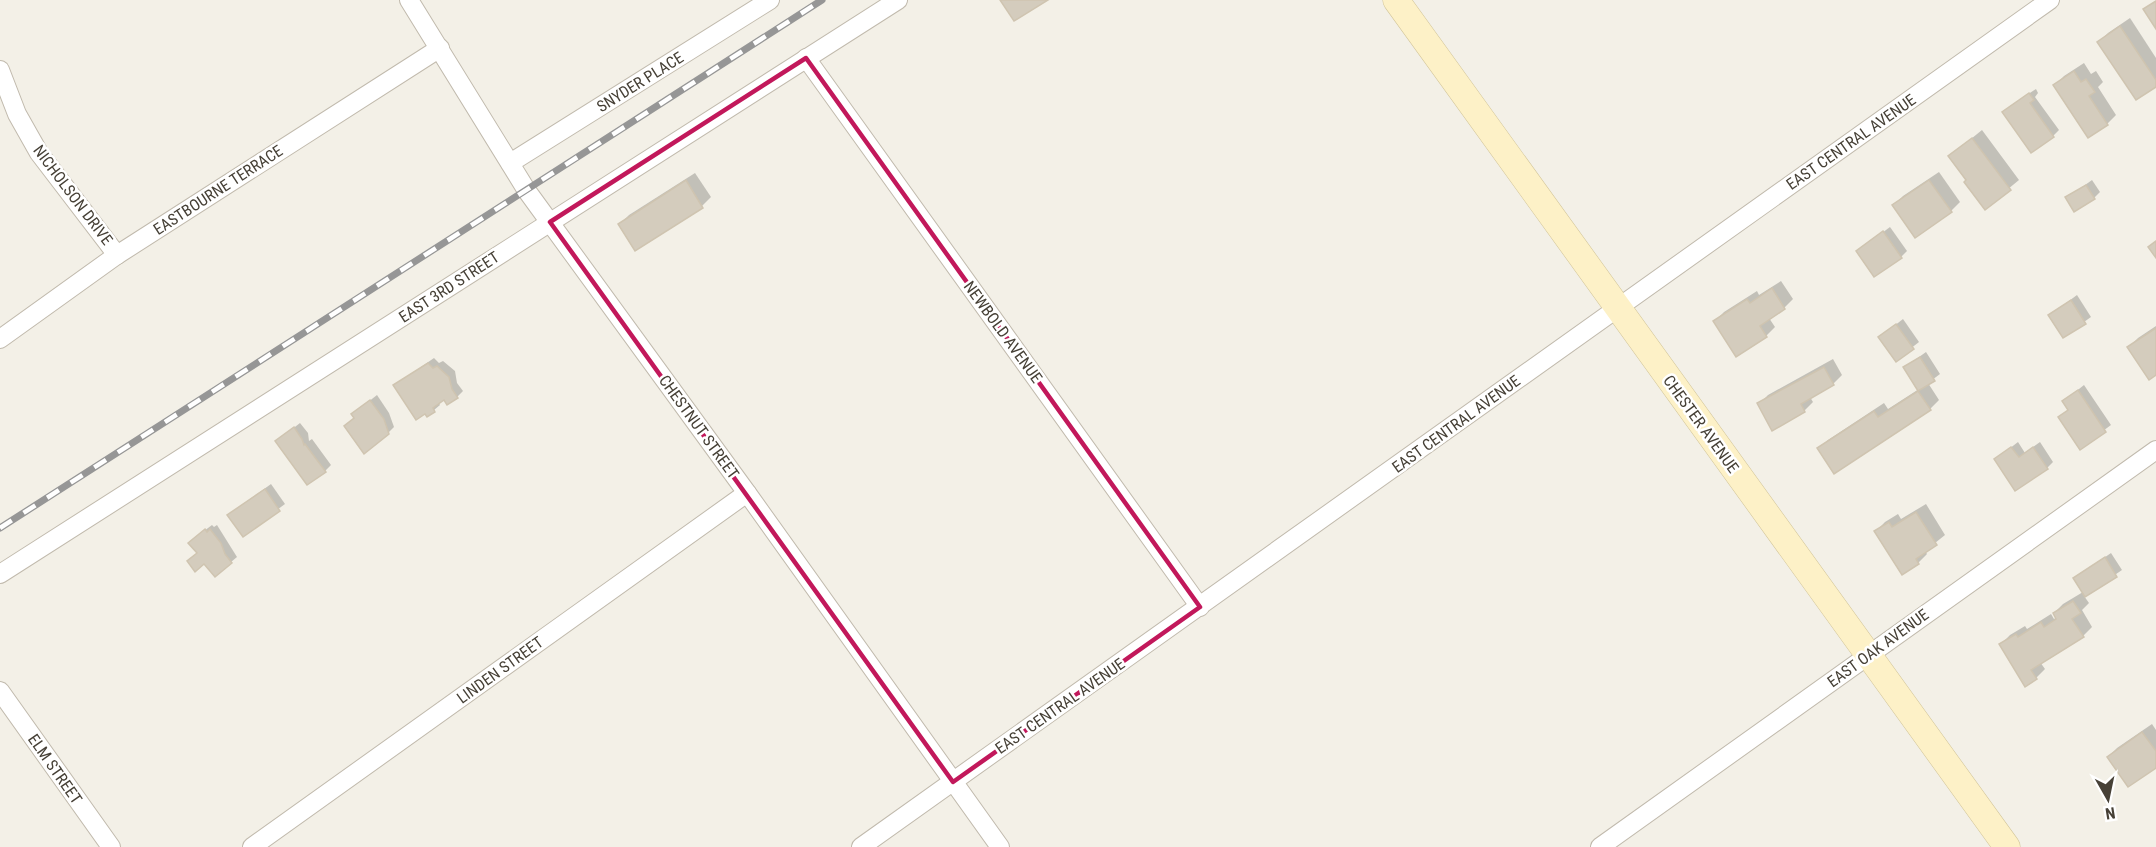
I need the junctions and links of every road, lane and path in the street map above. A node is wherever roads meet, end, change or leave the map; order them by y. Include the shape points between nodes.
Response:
1 (409, 0) edge
2 (770, 0) edge
3 (898, 0) edge
4 (1396, 0) edge
5 (2050, 0) edge
6 (440, 48) junction
7 (806, 58) junction
8 (0, 70) edge
9 (510, 163) junction
10 (550, 222) junction
11 (117, 255) junction
12 (1617, 308) junction
13 (0, 339) edge
14 (2156, 450) edge
15 (747, 493) junction
16 (0, 574) edge
17 (1200, 606) junction
18 (1870, 654) junction
19 (0, 691) edge
20 (953, 782) junction
21 (111, 847) edge
22 (252, 847) edge
23 (861, 847) edge
24 (1000, 847) edge
25 (1600, 847) edge
26 (2007, 847) edge

1 - 6 street, CHESTNUT STREET
2 - 9 street, SNYDER PLACE
3 - 7 street, EAST 3RD STREET
4 - 12 main road, CHESTER AVENUE
5 - 12 street, EAST CENTRAL AVENUE
6 - 9 street, CHESTNUT STREET
6 - 11 street, EASTBOURNE TERRACE
7 - 10 street, EAST 3RD STREET
7 - 17 street, NEWBOLD AVENUE
8 - 11 street, NICHOLSON DRIVE via 17,114 39,153
9 - 10 street, CHESTNUT STREET
10 - 15 street, CHESTNUT STREET
10 - 16 street, EAST 3RD STREET
11 - 13 street, EASTBOURNE TERRACE
12 - 17 street, EAST CENTRAL AVENUE
12 - 18 main road, CHESTER AVENUE
14 - 18 street, EAST OAK AVENUE
15 - 20 street, CHESTNUT STREET
15 - 22 street, LINDEN STREET
17 - 20 street, EAST CENTRAL AVENUE
18 - 25 street, EAST OAK AVENUE
18 - 26 main road, CHESTER AVENUE
19 - 21 street, ELM STREET
20 - 23 street, EAST CENTRAL AVENUE
20 - 24 street, CHESTNUT STREET

